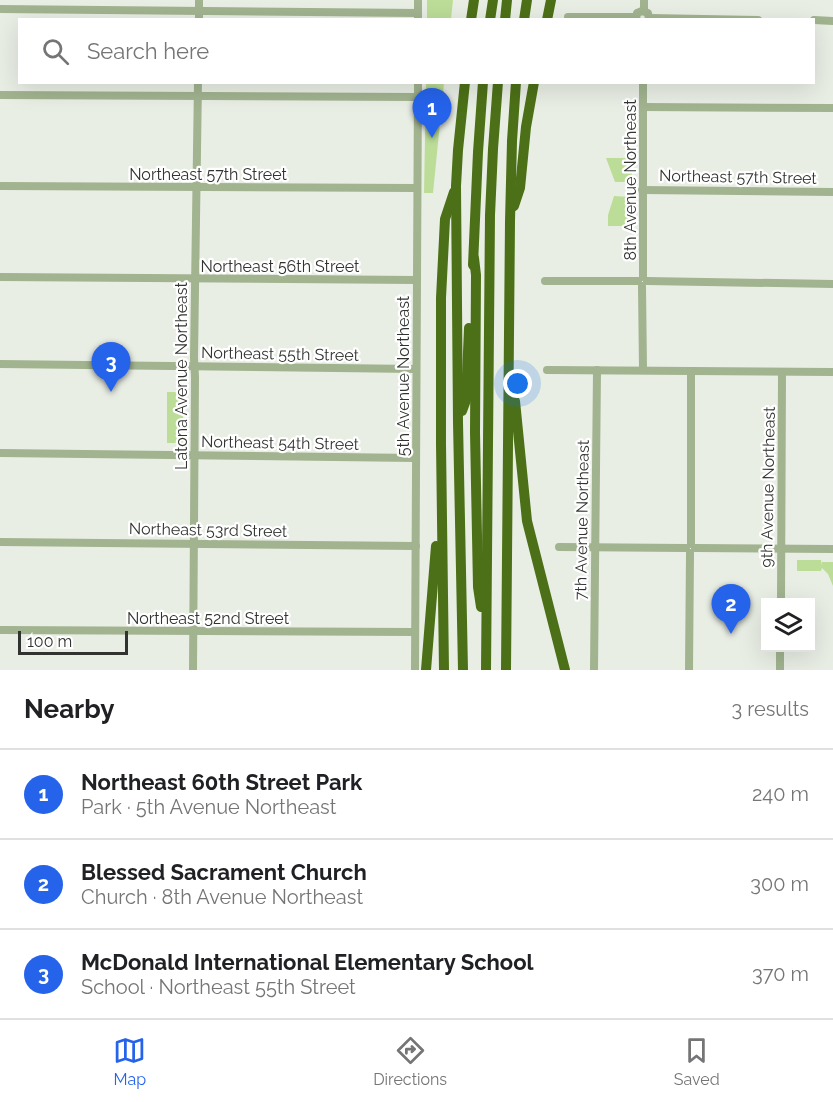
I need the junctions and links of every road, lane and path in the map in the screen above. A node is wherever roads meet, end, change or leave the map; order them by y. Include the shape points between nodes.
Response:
1 (200, 0) edge
2 (418, 0) edge
3 (474, 0) edge
4 (493, 0) edge
5 (507, 0) edge
6 (527, 0) edge
7 (551, 0) edge
8 (644, 0) edge
9 (0, 9) edge
10 (199, 15) edge
11 (418, 16) edge
12 (568, 16) dead end
13 (647, 16) edge
14 (471, 18) edge
15 (490, 18) edge
16 (505, 18) edge
17 (524, 18) edge
18 (547, 18) edge
19 (636, 18) edge
20 (702, 18) edge
21 (815, 20) edge
22 (833, 21) edge
23 (198, 84) edge
24 (418, 84) edge
25 (465, 84) edge
26 (483, 84) edge
27 (498, 84) edge
28 (516, 84) edge
29 (534, 84) edge
30 (644, 84) edge
31 (0, 95) edge
32 (198, 97) junction
33 (418, 98) junction
34 (644, 107) junction
35 (833, 108) edge
36 (0, 186) edge
37 (456, 186) junction
38 (196, 188) junction
39 (417, 188) junction
40 (642, 190) junction
41 (833, 192) edge
42 (510, 221) junction
43 (474, 258) junction
44 (0, 277) edge
45 (195, 279) junction
46 (416, 280) junction
47 (545, 281) dead end
48 (642, 281) junction
49 (833, 284) edge
50 (510, 347) junction
51 (0, 364) edge
52 (195, 366) junction
53 (417, 369) junction
54 (547, 370) dead end
55 (597, 370) junction
56 (643, 370) junction
57 (691, 371) junction
58 (782, 372) junction
59 (833, 372) edge
60 (458, 422) junction
61 (441, 444) junction
62 (0, 453) edge
63 (195, 455) junction
64 (416, 458) junction
65 (0, 542) edge
66 (194, 543) junction
67 (416, 546) junction
68 (559, 547) dead end
69 (596, 548) junction
70 (781, 548) junction
71 (690, 549) junction
72 (833, 549) edge
73 (781, 598) edge
74 (0, 630) edge
75 (193, 631) junction
76 (415, 632) junction
77 (486, 640) junction
78 (780, 652) edge
79 (193, 670) edge
80 (415, 670) edge
81 (426, 670) edge
82 (444, 670) edge
83 (463, 670) edge
84 (486, 670) edge
85 (506, 670) edge
86 (565, 670) edge
87 (594, 670) edge
88 (689, 670) edge
89 (780, 670) edge

1 - 10 street
2 - 11 street
3 - 14 highway
4 - 15 highway
5 - 16 highway
6 - 17 highway
7 - 18 highway
8 - 13 street
9 - 10 street
10 - 11 street
12 - 19 street
13 - 19 street via 639,12
13 - 20 street
21 - 22 street
23 - 32 street, Latona Avenue Northeast
24 - 33 street, 5th Avenue Northeast
25 - 37 highway
26 - 43 highway
27 - 77 highway via 490,215
28 - 42 highway
29 - 42 highway via 520,188
30 - 34 street, 8th Avenue Northeast
31 - 32 street
32 - 33 street
32 - 38 street, Latona Avenue Northeast
33 - 39 street, 5th Avenue Northeast
34 - 35 street
34 - 40 street, 8th Avenue Northeast
36 - 38 street, Northeast 57th Street
37 - 60 highway
37 - 61 highway via 445,219
38 - 39 street, Northeast 57th Street
38 - 45 street, Latona Avenue Northeast
39 - 46 street, 5th Avenue Northeast
40 - 41 street, Northeast 57th Street
40 - 48 street, 8th Avenue Northeast
42 - 50 highway
43 - 60 highway via 466,400
43 - 77 highway via 478,587
44 - 45 street, Northeast 56th Street
45 - 46 street, Northeast 56th Street
45 - 52 street, Latona Avenue Northeast
46 - 53 street, 5th Avenue Northeast
47 - 48 street
48 - 49 street
48 - 56 street, 8th Avenue Northeast
50 - 85 highway
50 - 86 highway via 526,521
51 - 52 street, Northeast 55th Street
52 - 53 street, Northeast 55th Street
52 - 63 street, Latona Avenue Northeast
53 - 64 street, 5th Avenue Northeast
54 - 55 street
55 - 56 street
55 - 69 street, 7th Avenue Northeast
56 - 57 street
57 - 58 street
57 - 71 street
58 - 59 street
58 - 70 street, 9th Avenue Northeast
60 - 83 highway
61 - 81 highway
61 - 82 highway
62 - 63 street, Northeast 54th Street
63 - 64 street, Northeast 54th Street
63 - 66 street, Latona Avenue Northeast
64 - 67 street, 5th Avenue Northeast
65 - 66 street, Northeast 53rd Street
66 - 67 street, Northeast 53rd Street
66 - 75 street, Latona Avenue Northeast
67 - 76 street, 5th Avenue Northeast
68 - 69 street
69 - 71 street
69 - 87 street, 7th Avenue Northeast
70 - 71 street
70 - 72 street
70 - 73 street, 9th Avenue Northeast
71 - 88 street
74 - 75 street, Northeast 52nd Street
75 - 76 street, Northeast 52nd Street
75 - 79 street, Latona Avenue Northeast
76 - 80 street, 5th Avenue Northeast
77 - 84 highway
78 - 89 street

